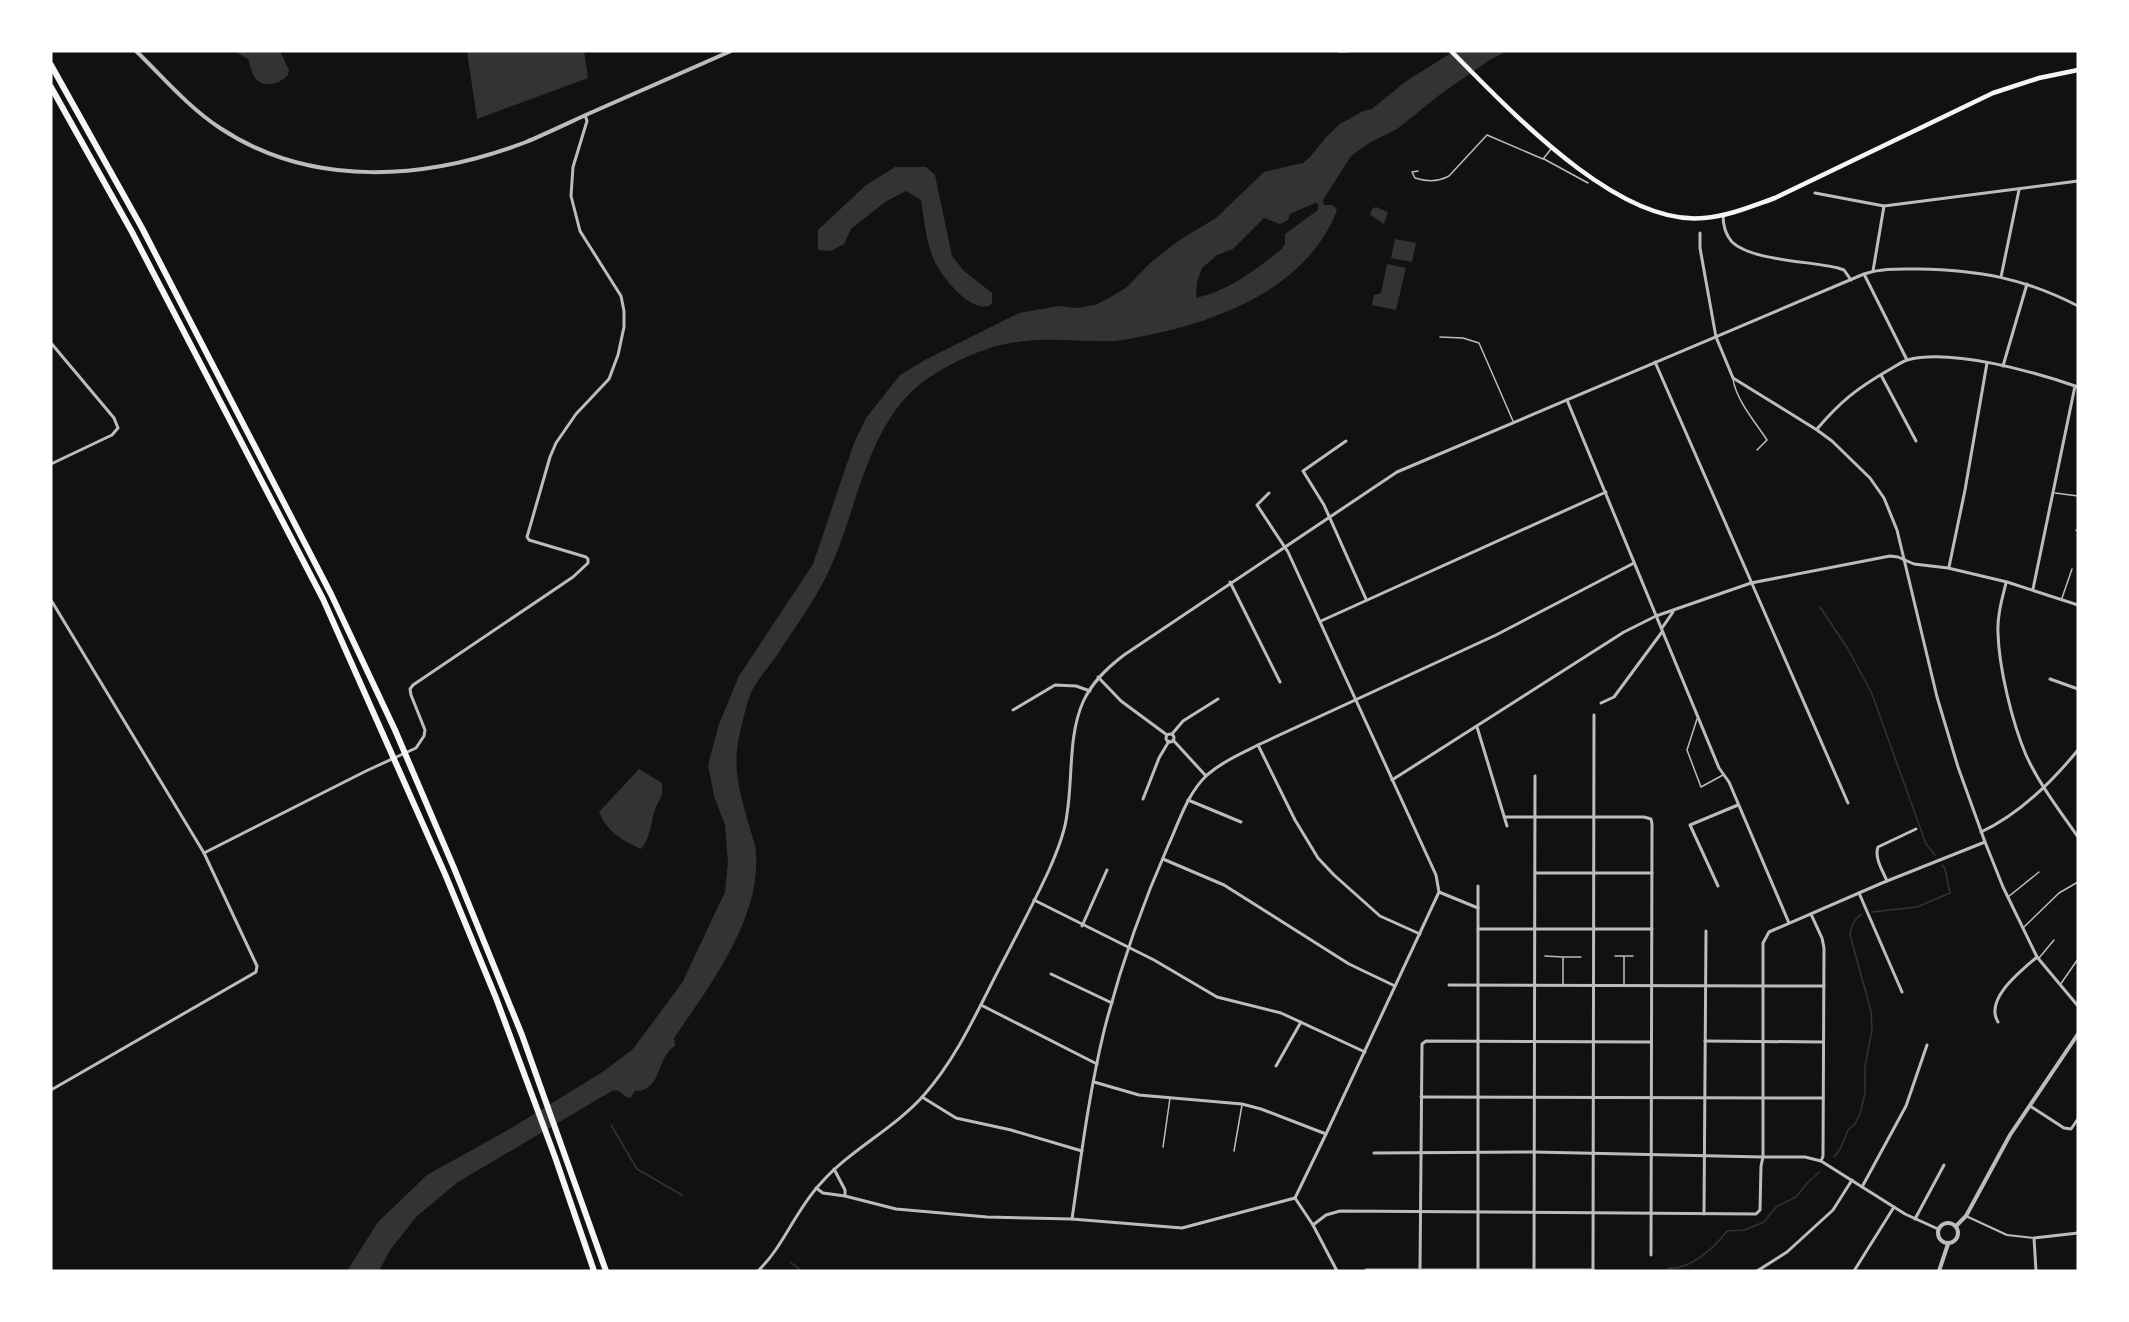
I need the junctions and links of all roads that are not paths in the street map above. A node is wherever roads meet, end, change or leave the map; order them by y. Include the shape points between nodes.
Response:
1 (136, 51) edge
2 (731, 51) edge
3 (1339, 51) edge
4 (1348, 51) edge
5 (1451, 51) edge
6 (51, 65) edge
7 (2078, 70) edge
8 (51, 87) edge
9 (585, 116) junction
10 (1552, 148) junction
11 (1543, 159) junction
12 (1418, 171) dead end
13 (2078, 181) edge
14 (1588, 183) dead end
15 (2019, 190) junction
16 (1815, 194) dead end
17 (1884, 206) junction
18 (1723, 215) junction
19 (1700, 233) dead end
20 (1873, 271) junction
21 (1864, 274) junction
22 (2001, 277) junction
23 (1851, 279) junction
24 (2027, 284) junction
25 (2078, 306) edge
26 (1440, 337) dead end
27 (1716, 337) junction
28 (51, 343) edge
29 (1907, 360) junction
30 (1655, 362) junction
31 (1988, 363) junction
32 (2003, 366) junction
33 (1881, 375) junction
34 (1733, 378) junction
35 (2076, 387) edge
36 (1567, 400) junction
37 (1513, 422) junction
38 (1817, 430) junction
39 (1346, 441) dead end
40 (1916, 441) dead end
41 (1757, 450) dead end
42 (51, 464) edge
43 (1606, 492) junction
44 (2053, 492) junction
45 (1269, 493) dead end
46 (2078, 496) edge
47 (1329, 516) junction
48 (1284, 546) junction
49 (1904, 559) junction
50 (1634, 563) junction
51 (1948, 568) junction
52 (2072, 569) dead end
53 (1230, 582) junction
54 (2007, 582) junction
55 (1751, 583) junction
56 (2033, 589) junction
57 (1366, 599) junction
58 (2062, 599) junction
59 (51, 600) edge
60 (2078, 605) edge
61 (1674, 610) junction
62 (1656, 616) junction
63 (1321, 621) junction
64 (1662, 631) junction
65 (1098, 677) junction
66 (2050, 679) dead end
67 (1280, 682) dead end
68 (2078, 689) edge
69 (1090, 691) junction
70 (1218, 699) dead end
71 (1355, 699) junction
72 (1601, 703) dead end
73 (1013, 710) dead end
74 (1594, 715) dead end
75 (1697, 718) junction
76 (1476, 726) junction
77 (1172, 734) junction
78 (1167, 735) junction
79 (1171, 741) junction
80 (1257, 745) junction
81 (2078, 750) edge
82 (1723, 775) junction
83 (1206, 776) junction
84 (1535, 776) dead end
85 (1392, 780) junction
86 (2044, 787) junction
87 (1143, 799) dead end
88 (1188, 800) junction
89 (1848, 803) dead end
90 (1738, 805) junction
91 (1505, 817) junction
92 (1594, 817) junction
93 (1535, 818) junction
94 (1241, 822) dead end
95 (1507, 826) dead end
96 (1916, 829) dead end
97 (1981, 832) junction
98 (2078, 837) edge
99 (1985, 842) junction
100 (204, 853) junction
101 (1162, 859) junction
102 (1107, 870) dead end
103 (2038, 872) dead end
104 (1535, 873) junction
105 (1594, 873) junction
106 (1652, 873) junction
107 (1887, 881) junction
108 (2078, 882) edge
109 (1478, 886) dead end
110 (1718, 886) dead end
111 (1438, 892) junction
112 (1859, 893) junction
113 (2008, 897) junction
114 (1034, 900) junction
115 (1478, 908) junction
116 (1811, 914) junction
117 (1789, 923) junction
118 (1082, 926) junction
119 (1478, 929) junction
120 (1535, 929) junction
121 (1594, 929) junction
122 (1652, 929) junction
123 (2022, 929) junction
124 (1706, 931) dead end
125 (1420, 934) junction
126 (2054, 940) dead end
127 (1129, 948) junction
128 (1545, 956) dead end
129 (1616, 956) dead end
130 (1624, 956) junction
131 (1633, 956) dead end
132 (1563, 957) junction
133 (1581, 957) dead end
134 (2037, 958) junction
135 (2078, 959) edge
136 (1051, 974) dead end
137 (1449, 985) dead end
138 (1478, 985) junction
139 (1535, 985) junction
140 (1563, 985) junction
141 (1594, 985) junction
142 (1624, 985) junction
143 (1704, 985) junction
144 (2060, 985) junction
145 (1395, 986) junction
146 (1652, 986) junction
147 (1824, 986) junction
148 (1764, 987) junction
149 (1902, 992) dead end
150 (1112, 1003) junction
151 (981, 1005) junction
152 (2078, 1006) edge
153 (1301, 1022) junction
154 (1998, 1022) dead end
155 (2078, 1034) edge
156 (1478, 1041) junction
157 (1535, 1041) junction
158 (1593, 1041) junction
159 (1651, 1041) junction
160 (1704, 1041) junction
161 (1764, 1042) junction
162 (1823, 1042) junction
163 (1927, 1045) dead end
164 (1365, 1052) junction
165 (1097, 1064) junction
166 (1276, 1066) dead end
167 (1094, 1082) junction
168 (51, 1090) edge
169 (1478, 1096) junction
170 (922, 1097) junction
171 (1421, 1097) junction
172 (1535, 1097) junction
173 (1652, 1097) junction
174 (1170, 1098) junction
175 (1593, 1098) junction
176 (1704, 1098) junction
177 (1764, 1098) junction
178 (1823, 1098) junction
179 (1242, 1104) junction
180 (2030, 1106) junction
181 (2078, 1119) edge
182 (1326, 1134) junction
183 (1162, 1147) dead end
184 (1082, 1151) junction
185 (1234, 1151) dead end
186 (1534, 1152) junction
187 (1374, 1153) dead end
188 (1421, 1153) junction
189 (1477, 1153) junction
190 (1593, 1155) junction
191 (1704, 1155) junction
192 (1652, 1156) junction
193 (1763, 1157) junction
194 (1821, 1161) junction
195 (1944, 1165) dead end
196 (834, 1169) junction
197 (1852, 1180) junction
198 (1862, 1187) junction
199 (816, 1188) junction
200 (844, 1196) junction
201 (1294, 1198) junction
202 (1894, 1207) junction
203 (1420, 1212) junction
204 (1477, 1212) junction
205 (1534, 1212) junction
206 (1593, 1212) junction
207 (1651, 1214) junction
208 (1704, 1214) junction
209 (1966, 1216) junction
210 (1072, 1219) junction
211 (1915, 1219) junction
212 (1313, 1225) junction
213 (1956, 1226) junction
214 (1938, 1229) junction
215 (2078, 1233) edge
216 (2034, 1238) junction
217 (1948, 1244) junction
218 (1652, 1255) dead end
219 (1366, 1270) edge
220 (1420, 1270) edge
221 (1478, 1270) edge
222 (1534, 1270) edge
223 (1593, 1270) edge
224 (594, 1271) edge
225 (606, 1271) edge
226 (758, 1271) edge
227 (1337, 1271) edge
228 (1757, 1271) edge
229 (1854, 1271) edge
230 (1939, 1271) edge
231 (2036, 1271) edge

1 - 9 street via 218,127 278,157 328,170 389,172 449,165 528,141
2 - 9 street
3 - 4 street
5 - 10 main road
6 - 225 highway via 142,228 320,573 394,730 539,1081
7 - 18 main road via 1994,93 1775,198
8 - 224 highway via 132,232 323,599 496,998
9 - 100 street via 587,121 571,176 571,196 580,231 621,296 624,327 609,379 576,414 556,443 526,537 586,556 588,563 413,685 411,695 425,730 416,748
10 - 11 lane
10 - 18 main road via 1591,178 1650,210 1683,218
11 - 12 lane via 1487,135 1449,176 1421,180 1412,172
11 - 14 lane
13 - 15 street
15 - 17 street
15 - 22 street
16 - 17 street
17 - 20 street
18 - 23 street via 1727,235 1740,247 1771,257 1838,268
19 - 27 street
20 - 21 street
20 - 22 street via 1968,271
21 - 23 street
21 - 29 street
22 - 24 street
23 - 27 street
24 - 25 street
24 - 32 street
26 - 37 lane via 1479,343
27 - 30 street
27 - 34 street
28 - 42 street via 114,418 118,428 112,435
29 - 31 street via 1962,358
29 - 33 street
30 - 36 street
30 - 55 street
31 - 32 street
31 - 51 street
32 - 35 street
33 - 38 street via 1837,406
33 - 40 street
34 - 38 street
34 - 41 lane via 1767,440
35 - 44 street
36 - 37 street
36 - 43 street
37 - 47 street via 1397,472
38 - 49 street via 1853,460 1884,498
39 - 47 street via 1303,471
43 - 50 street
43 - 57 street
44 - 46 lane
44 - 56 street
45 - 48 street via 1257,505
47 - 48 street
47 - 57 street
48 - 53 street
48 - 63 street
49 - 51 street
49 - 55 street via 1882,557
49 - 97 street via 1940,706
50 - 62 street
50 - 71 street via 1496,635
51 - 54 street
52 - 58 lane
53 - 65 street
53 - 67 street
54 - 56 street
54 - 86 street via 1998,633 2007,692 2026,755
55 - 61 street
55 - 89 street
56 - 58 street
57 - 63 street
58 - 60 street
59 - 100 street
61 - 62 street
61 - 64 street
62 - 64 street
62 - 76 street
63 - 71 street
64 - 72 street via 1614,696
64 - 75 street
65 - 69 street
65 - 78 street via 1121,701
66 - 68 street
69 - 73 street via 1055,685
69 - 114 street via 1076,725 1065,828
70 - 77 street via 1183,721
71 - 80 street
71 - 85 street
74 - 92 street
75 - 82 street
75 - 82 lane via 1687,750 1701,787
76 - 85 street
76 - 91 street
77 - 78 street
77 - 79 street
78 - 79 street via 1166,739
79 - 83 street
79 - 87 street via 1159,758
80 - 83 street
80 - 125 street via 1318,858 1380,915
81 - 86 street
82 - 90 street
83 - 88 street
84 - 93 street
85 - 111 street via 1436,875
86 - 97 street via 2020,809
86 - 98 street
88 - 94 street
88 - 101 street
90 - 110 street via 1690,825
90 - 117 street
91 - 93 street
91 - 95 street
92 - 93 street
92 - 105 street
92 - 106 street via 1651,819
93 - 104 street
96 - 107 street via 1882,843 1876,851
97 - 99 street
99 - 107 street
99 - 113 street
100 - 168 street via 257,966 255,972
101 - 127 street
101 - 145 street via 1224,885 1349,964
102 - 118 street
103 - 113 lane
104 - 105 street
104 - 120 street
105 - 106 street
105 - 121 street
106 - 122 street
107 - 112 street
108 - 123 lane via 2059,893
109 - 115 street
111 - 115 street
111 - 125 street
112 - 116 street
112 - 149 street
113 - 123 street
114 - 118 street
114 - 151 street
115 - 119 street
116 - 117 street
116 - 147 street via 1822,939
117 - 148 street via 1769,932 1763,943
118 - 127 street
119 - 120 street
119 - 138 street
120 - 121 street
120 - 139 street
121 - 122 street
121 - 141 street
122 - 146 street
123 - 134 street
124 - 143 street
125 - 145 street
126 - 134 lane
127 - 150 street
127 - 153 street via 1217,997 1281,1012
128 - 132 lane
129 - 130 lane
130 - 131 lane
130 - 142 lane
132 - 133 lane
132 - 140 lane
134 - 144 street
134 - 154 street via 1995,1002 1993,1010
135 - 144 lane
136 - 150 street
137 - 138 street
138 - 139 street
138 - 156 street
139 - 140 street
139 - 157 street
140 - 141 street
141 - 142 street
141 - 158 street
142 - 146 street
143 - 146 street
143 - 148 street
143 - 160 street
144 - 152 street
145 - 164 street
146 - 159 street
147 - 148 street
147 - 162 street
148 - 161 street
150 - 165 street
151 - 165 street
151 - 170 street via 941,1075
153 - 164 street
153 - 166 street
155 - 180 street
156 - 157 street
156 - 169 street
156 - 171 street via 1422,1044
157 - 158 street
157 - 172 street
158 - 159 street
158 - 175 street
159 - 173 street
160 - 161 street
160 - 176 street
161 - 162 street
161 - 177 street
162 - 178 street
163 - 198 street via 1906,1106
164 - 182 street
165 - 167 street
167 - 174 street via 1139,1095
167 - 184 street
169 - 171 street
169 - 172 street
169 - 189 street
170 - 184 street via 956,1118
170 - 196 street
171 - 188 street
172 - 175 street
172 - 186 street
173 - 175 street
173 - 176 street
173 - 192 street
174 - 179 street
174 - 183 lane
175 - 190 street
176 - 177 street
176 - 191 street
177 - 178 street
177 - 193 street
178 - 194 street
179 - 182 street
179 - 185 lane
180 - 181 street via 2064,1128 2071,1129
180 - 209 street
182 - 201 street
184 - 210 street
186 - 189 street
186 - 190 street
186 - 205 street
187 - 188 street
188 - 189 street
188 - 203 street
189 - 204 street
190 - 192 street
190 - 206 street
191 - 192 street
191 - 193 street
191 - 208 street
192 - 207 street
193 - 194 street
193 - 208 street via 1760,1209 1756,1214
194 - 197 street
195 - 211 street
196 - 199 street
196 - 200 street
197 - 198 street
197 - 228 street via 1833,1210 1787,1252
198 - 202 street
199 - 200 street
199 - 226 street
200 - 210 street via 896,1209
201 - 210 street via 1182,1228
201 - 212 street
202 - 211 street
202 - 229 street
203 - 204 street
203 - 212 street via 1340,1211
203 - 220 street
204 - 205 street
204 - 221 street
205 - 206 street
205 - 222 street
206 - 207 street
206 - 223 street
207 - 208 street
207 - 218 street
209 - 213 street
209 - 216 street via 2007,1235
211 - 214 street
212 - 227 street
213 - 214 street via 1948,1223
213 - 217 street via 1958,1237
214 - 217 street via 1938,1238
215 - 216 street
216 - 231 street
217 - 230 street
219 - 220 street
220 - 221 street
221 - 222 street
222 - 223 street

